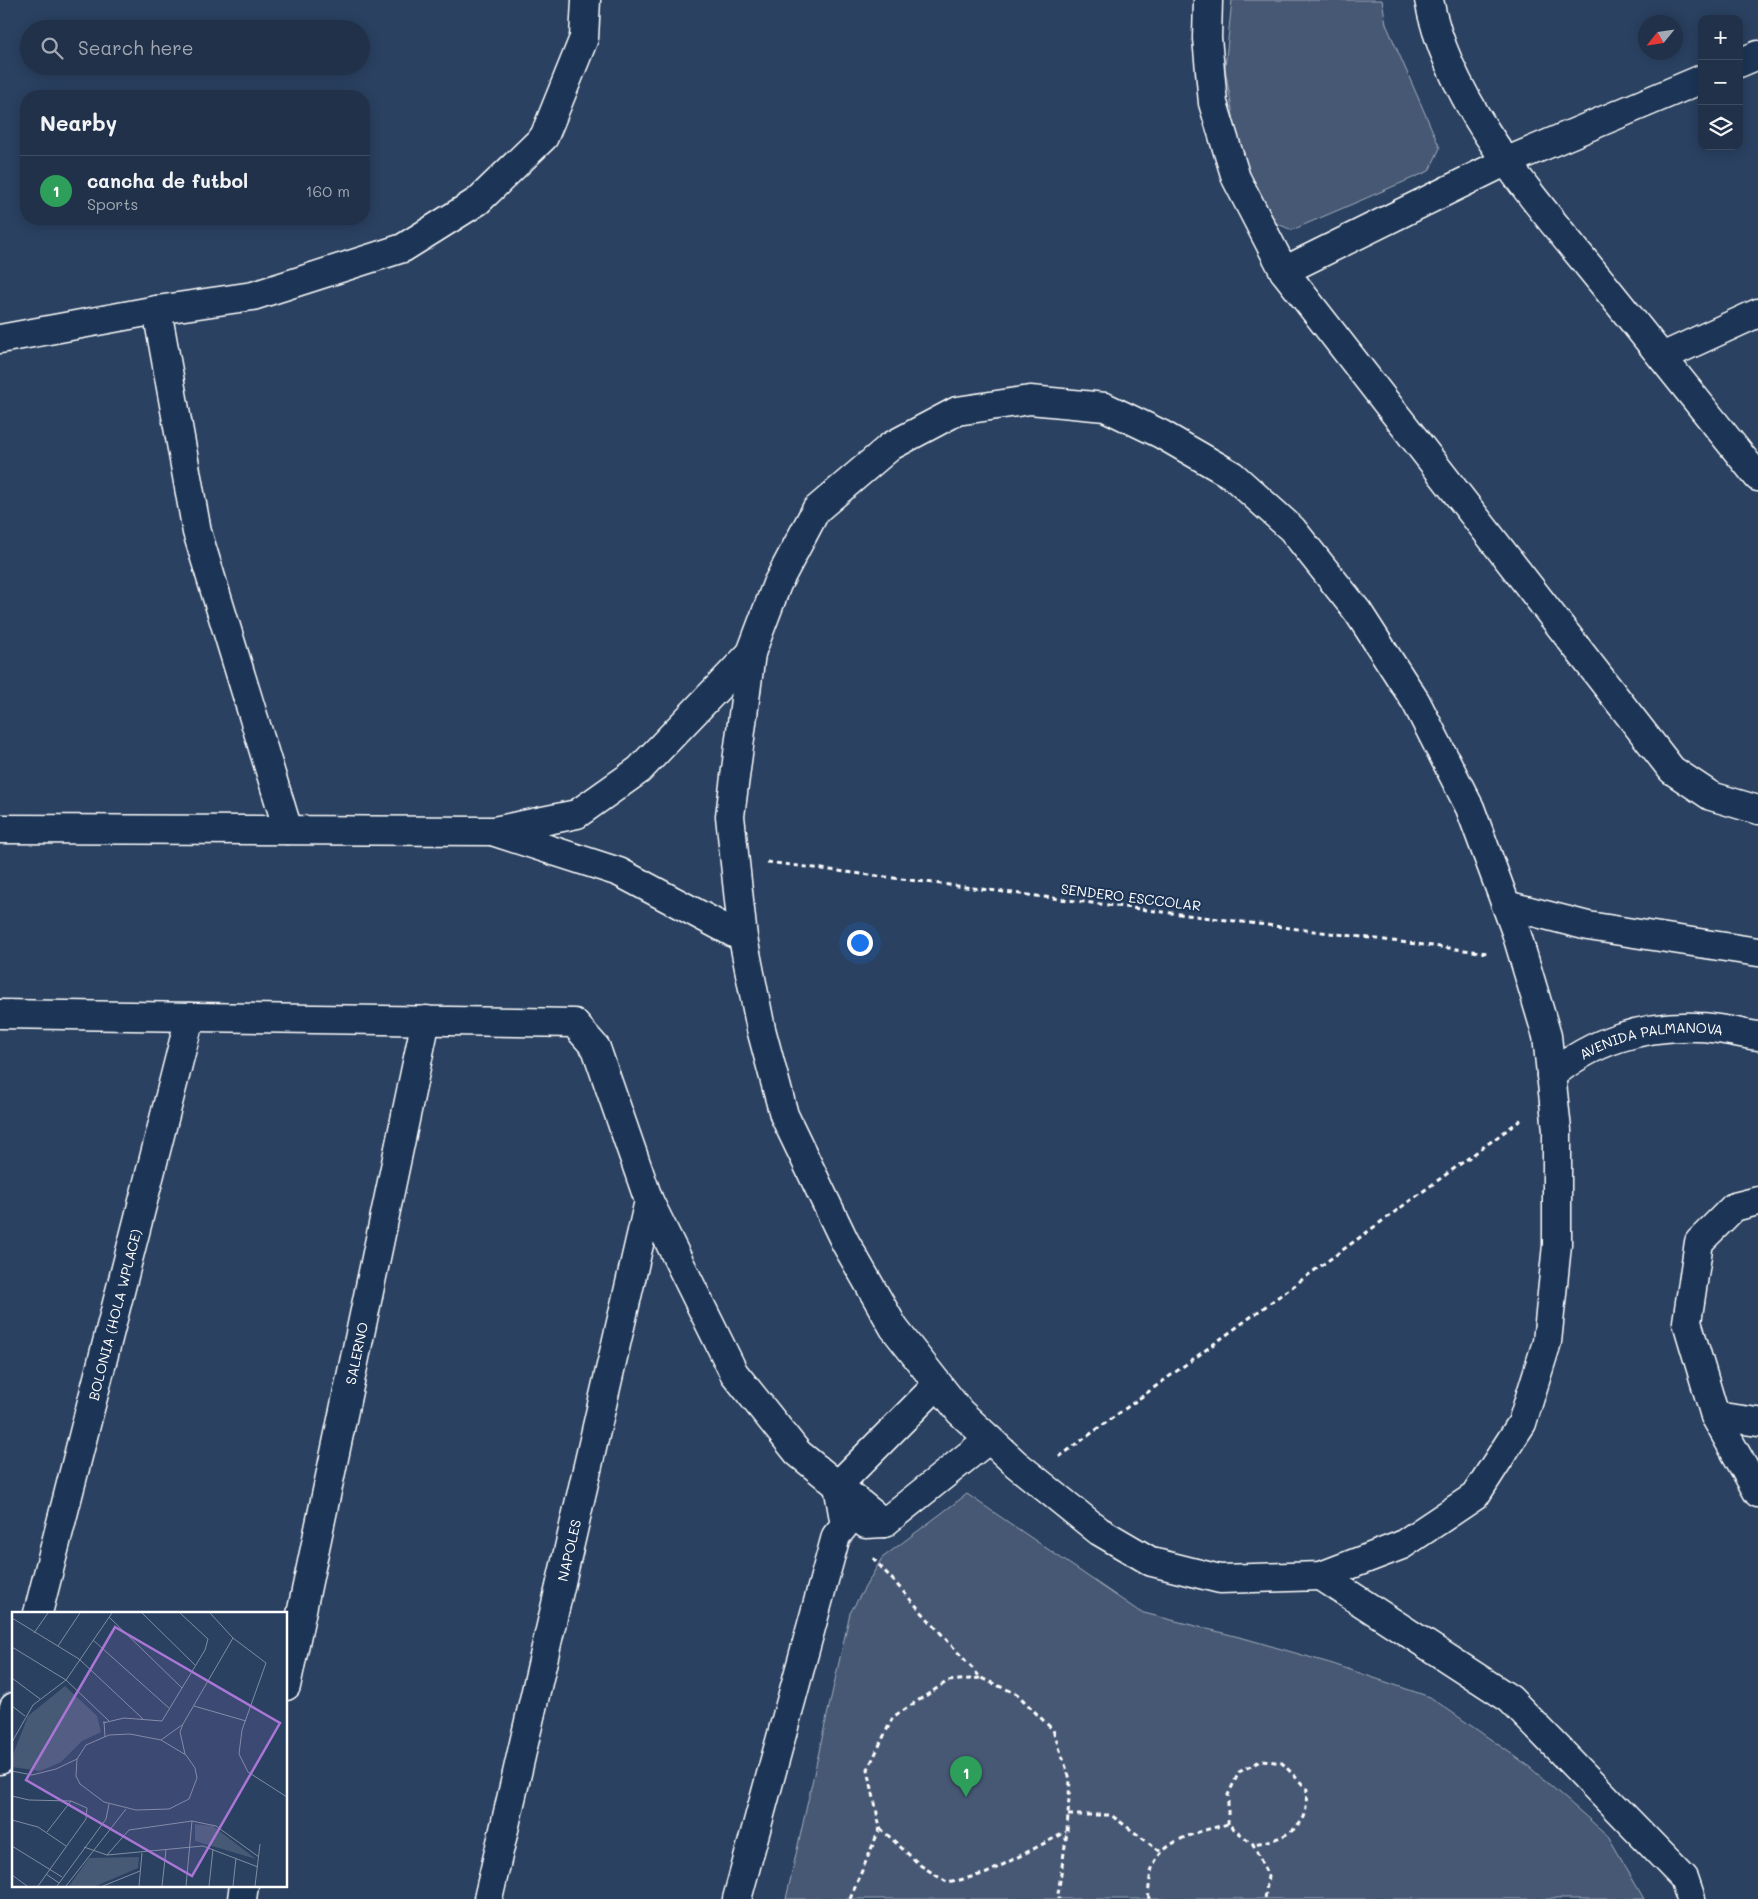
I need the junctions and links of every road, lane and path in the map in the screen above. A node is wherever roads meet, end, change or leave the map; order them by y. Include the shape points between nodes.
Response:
1 (586, 0) edge
2 (1208, 0) edge
3 (1429, 0) edge
4 (1758, 55) edge
5 (1743, 61) edge
6 (1698, 81) edge
7 (1505, 162) junction
8 (1284, 271) junction
9 (157, 310) junction
10 (1758, 313) edge
11 (0, 339) edge
12 (1662, 357) junction
13 (1758, 477) edge
14 (751, 653) junction
15 (1758, 810) edge
16 (0, 829) edge
17 (288, 830) junction
18 (494, 831) junction
19 (734, 858) junction
20 (1506, 904) junction
21 (743, 938) junction
22 (1758, 952) edge
23 (1524, 957) junction
24 (0, 1014) edge
25 (190, 1016) junction
26 (426, 1020) junction
27 (1758, 1036) edge
28 (1552, 1086) junction
29 (649, 1201) junction
30 (1758, 1201) edge
31 (938, 1384) junction
32 (1715, 1416) junction
33 (1758, 1422) edge
34 (989, 1439) junction
35 (1032, 1477) junction
36 (838, 1485) junction
37 (1758, 1493) edge
38 (884, 1523) junction
39 (845, 1525) junction
40 (1320, 1576) junction
41 (38, 1612) edge
42 (288, 1676) edge
43 (981, 1678) junction
44 (12, 1714) edge
45 (0, 1760) edge
46 (1068, 1815) junction
47 (1228, 1824) junction
48 (880, 1828) junction
49 (1066, 1832) junction
50 (1253, 1844) junction
51 (1161, 1852) junction
52 (244, 1886) edge
53 (242, 1899) edge
54 (488, 1899) edge
55 (737, 1899) edge
56 (850, 1899) edge
57 (1059, 1899) edge
58 (1149, 1899) edge
59 (1265, 1899) edge
60 (1691, 1899) edge

1 - 9 street via 584,38 544,137 478,201 403,248 253,296
2 - 8 street via 1207,38 1213,103 1236,178
3 - 7 street via 1445,54
4 - 5 street
6 - 7 street
7 - 8 street
7 - 12 street
8 - 15 street via 1672,770 1710,796
9 - 11 street
9 - 17 street via 197,532
10 - 12 street
12 - 13 street
14 - 18 street via 638,770 577,814
14 - 19 street via 730,816
14 - 20 street via 777,584 816,510 892,446 957,411 1030,400 1105,407 1161,434 1232,475 1292,529 1358,612 1416,702 1470,808
16 - 17 street
17 - 18 street
18 - 21 street via 619,872
19 - 21 street
19 - 23 path, SENDERO ESCCOLAR
20 - 22 street via 1588,926
20 - 23 street
21 - 31 street via 761,1029 784,1115 845,1242 894,1328
23 - 28 street via 1547,1036
24 - 25 street
25 - 26 street
25 - 41 street, BOLONIA (HOLA WPLACE)
26 - 29 street via 574,1023 596,1048
26 - 42 street, SALERNO
27 - 28 street, AVENIDA PALMANOVA via 1698,1027 1644,1031 1612,1038 1568,1062
28 - 35 path
28 - 40 street via 1558,1130 1557,1245 1547,1342 1522,1423 1474,1496 1402,1545
29 - 36 street via 734,1373 798,1453
29 - 54 street, NAPOLES
30 - 32 street via 1734,1207 1699,1242 1687,1322
31 - 34 street via 960,1412
31 - 36 street
32 - 33 street
32 - 37 street
34 - 35 street
34 - 38 street
35 - 40 street via 1099,1531 1152,1562 1220,1579
36 - 38 street
36 - 39 street
38 - 39 street
39 - 43 path
39 - 55 street via 836,1536
40 - 60 street via 1510,1700 1684,1878
43 - 46 path via 1017,1694 1053,1730 1070,1779
43 - 48 path via 948,1681 893,1718 868,1769
44 - 45 street
46 - 49 path
46 - 51 path via 1111,1815
47 - 50 path
47 - 50 path via 1228,1795 1239,1772 1262,1760 1282,1763 1307,1790 1304,1816 1287,1835
47 - 51 path via 1184,1836
48 - 49 path via 920,1865 948,1882 987,1873
48 - 56 path
49 - 57 path
50 - 59 path via 1268,1876
51 - 58 path via 1150,1872
52 - 53 street

